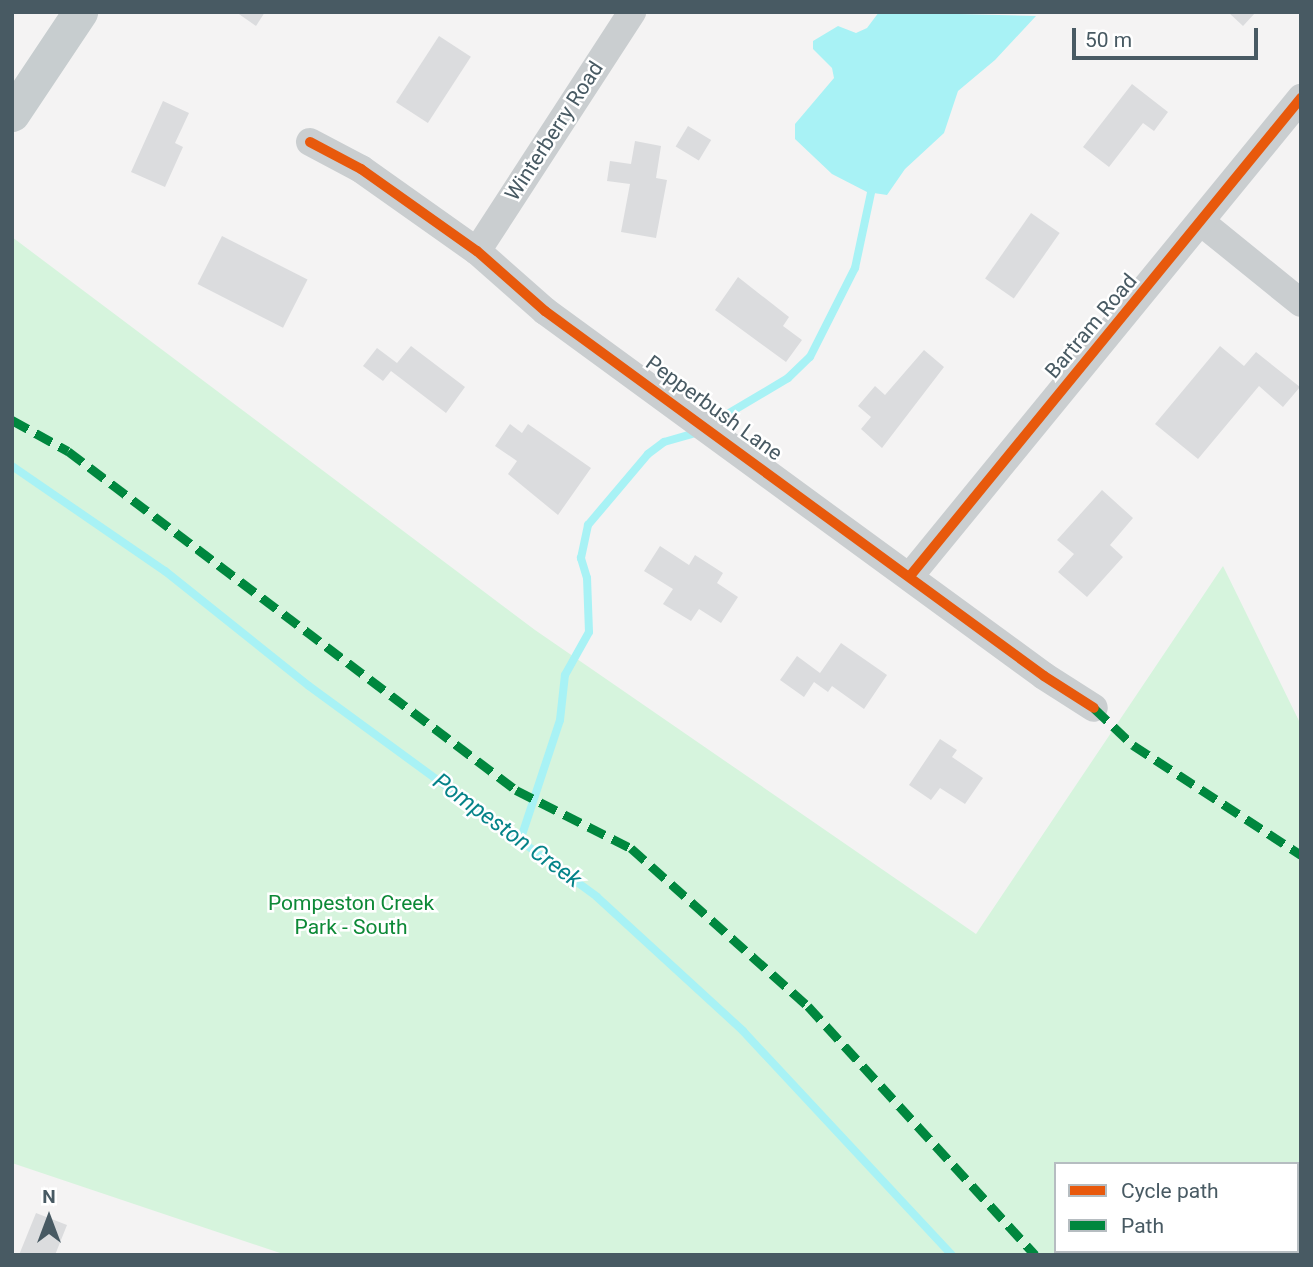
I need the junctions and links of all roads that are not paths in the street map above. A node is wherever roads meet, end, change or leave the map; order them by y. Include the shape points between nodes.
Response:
1 (79, 12) edge
2 (632, 12) edge
3 (1301, 99) edge
4 (12, 114) edge
5 (310, 142) dead end
6 (1201, 222) junction
7 (477, 251) junction
8 (1301, 303) edge
9 (910, 576) junction
10 (1094, 708) dead end

1 - 4 main road
2 - 7 street, Winterberry Road
3 - 6 street, Bartram Road
5 - 7 street, Pepperbush Lane via 361,169
6 - 8 street
6 - 9 street, Bartram Road
7 - 9 street, Pepperbush Lane via 545,311
9 - 10 street, Pepperbush Lane

